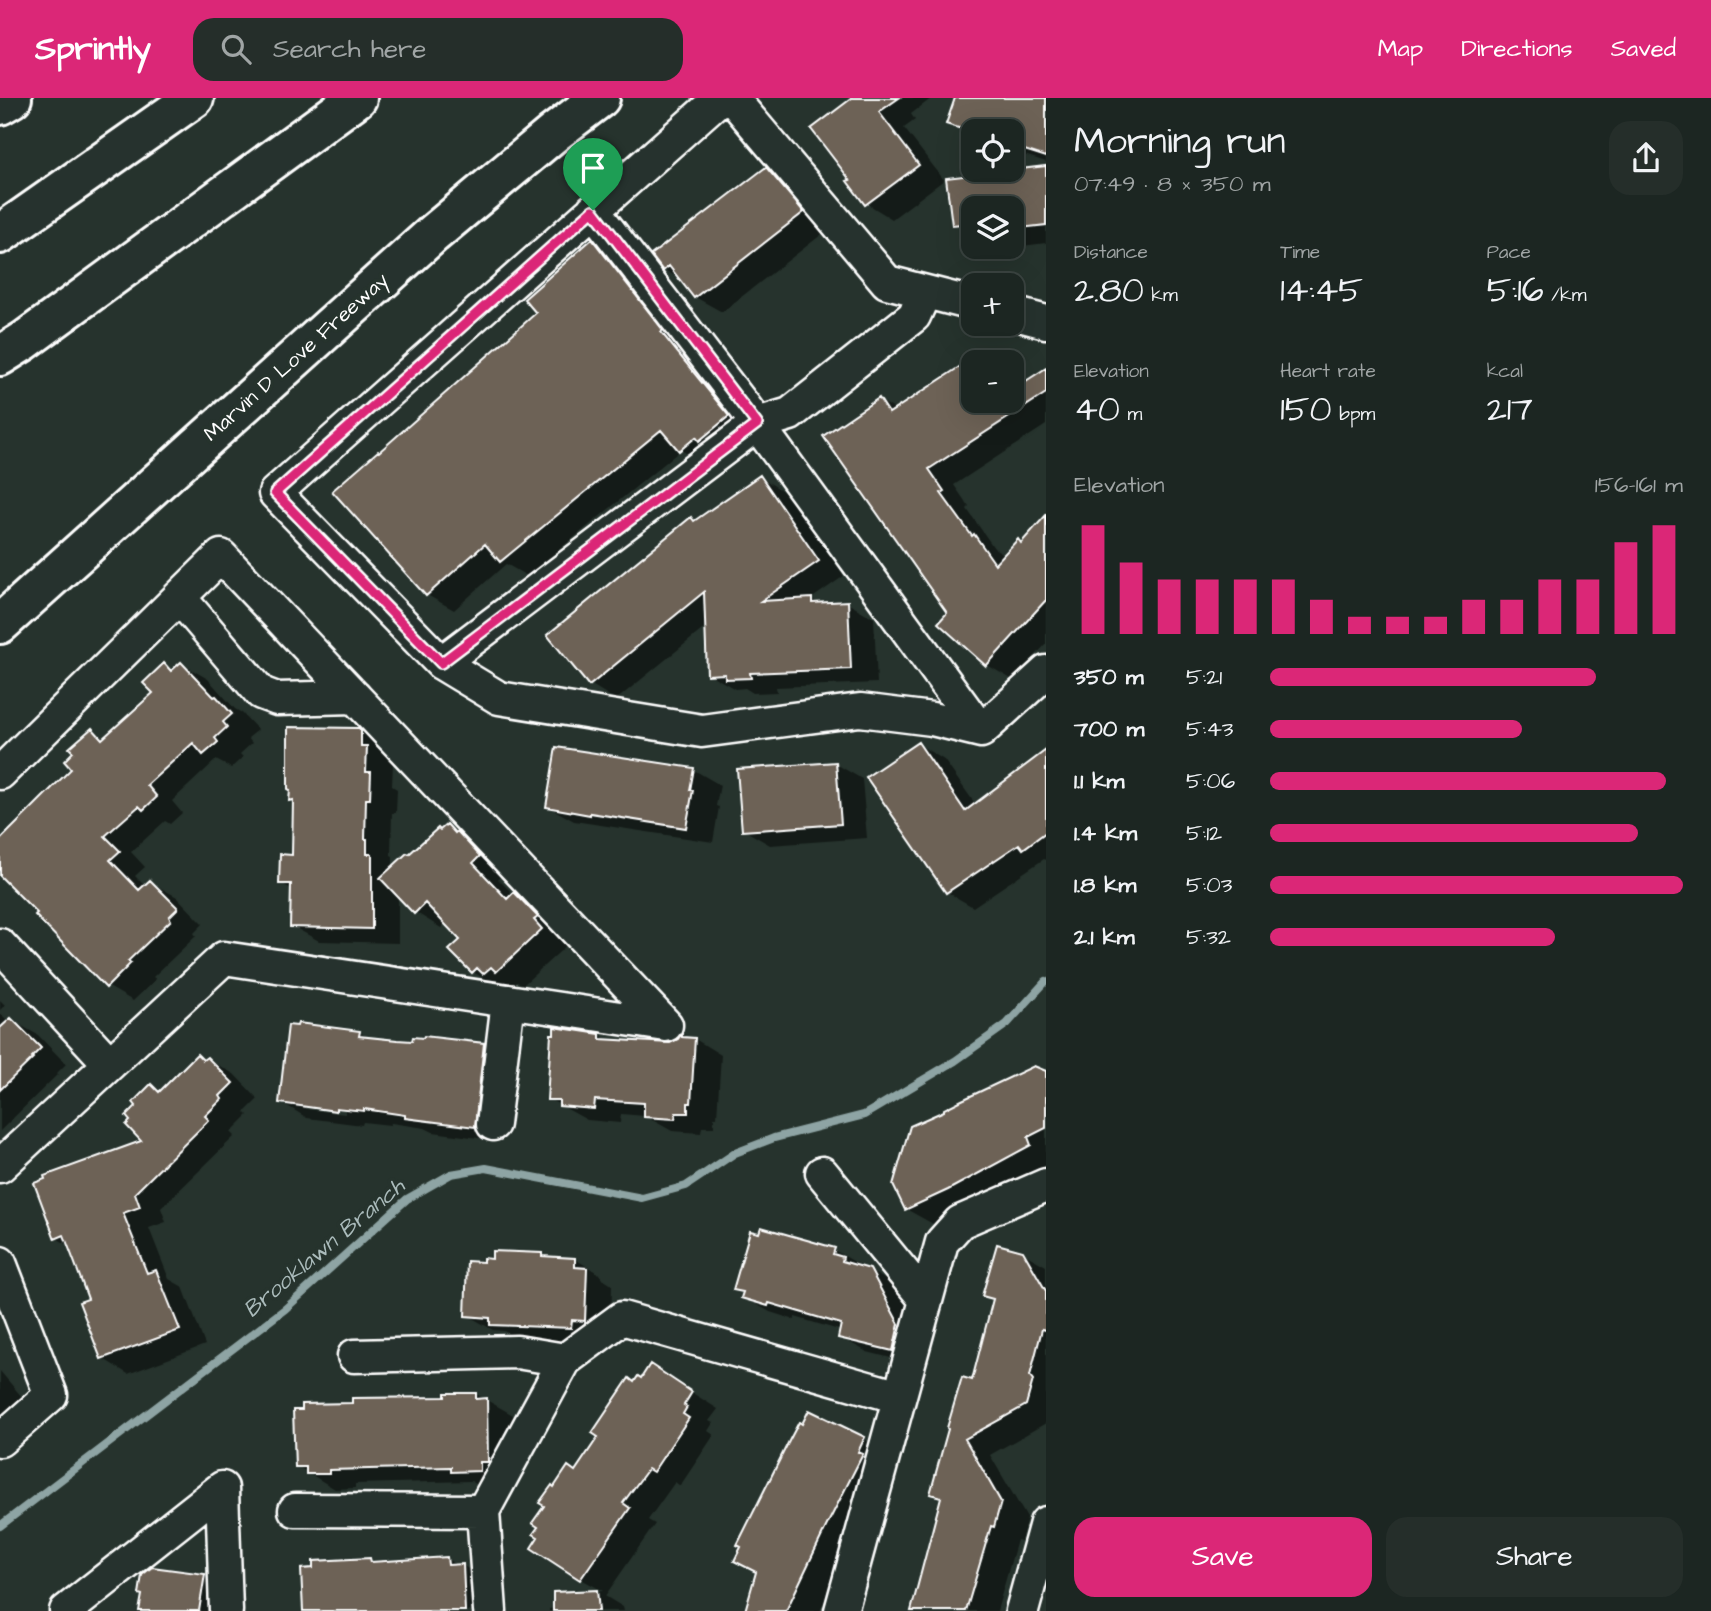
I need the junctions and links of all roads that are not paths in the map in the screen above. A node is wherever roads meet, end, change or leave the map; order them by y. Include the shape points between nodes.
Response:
1 (12, 98) edge
2 (194, 98) edge
3 (357, 98) edge
4 (600, 98) edge
5 (720, 98) edge
6 (732, 98) edge
7 (0, 105) edge
8 (593, 210) junction
9 (0, 234) edge
10 (925, 292) junction
11 (961, 301) edge
12 (1024, 316) edge
13 (1046, 322) edge
14 (12, 349) edge
15 (0, 375) edge
16 (757, 424) junction
17 (179, 597) junction
18 (0, 624) edge
19 (441, 663) junction
20 (1046, 672) edge
21 (355, 697) junction
22 (981, 731) junction
23 (0, 773) edge
24 (0, 945) edge
25 (508, 1001) junction
26 (110, 1064) junction
27 (493, 1125) dead end
28 (0, 1166) edge
29 (822, 1173) dead end
30 (1046, 1185) edge
31 (0, 1263) edge
32 (926, 1300) junction
33 (354, 1356) dead end
34 (565, 1360) junction
35 (899, 1397) junction
36 (0, 1440) edge
37 (295, 1510) dead end
38 (483, 1511) junction
39 (1046, 1523) edge
40 (66, 1611) edge
41 (226, 1611) edge
42 (491, 1611) edge
43 (841, 1611) edge
44 (1022, 1611) edge

1 - 7 main road
2 - 9 main road
3 - 14 main road
4 - 18 main road, Marvin D Love Freeway via 433,234
5 - 8 street
6 - 10 street via 887,282
8 - 16 street
8 - 19 street via 275,493
10 - 11 street
10 - 16 street via 914,316 790,414
12 - 13 street
14 - 15 main road
16 - 19 street
16 - 22 street
17 - 21 street via 261,693 277,699
17 - 21 street via 222,556
17 - 23 street
19 - 22 street via 499,698 702,731 860,710
20 - 22 street
21 - 25 street via 666,1025
24 - 26 street
25 - 26 street via 224,958
25 - 27 street
26 - 28 street
29 - 32 street
30 - 32 street via 960,1222 942,1242
31 - 36 street via 51,1395
32 - 35 street
33 - 34 street via 517,1352
34 - 35 street via 622,1318
34 - 38 street
35 - 43 street
37 - 38 street
38 - 42 street
39 - 44 street
40 - 41 street via 222,1488

